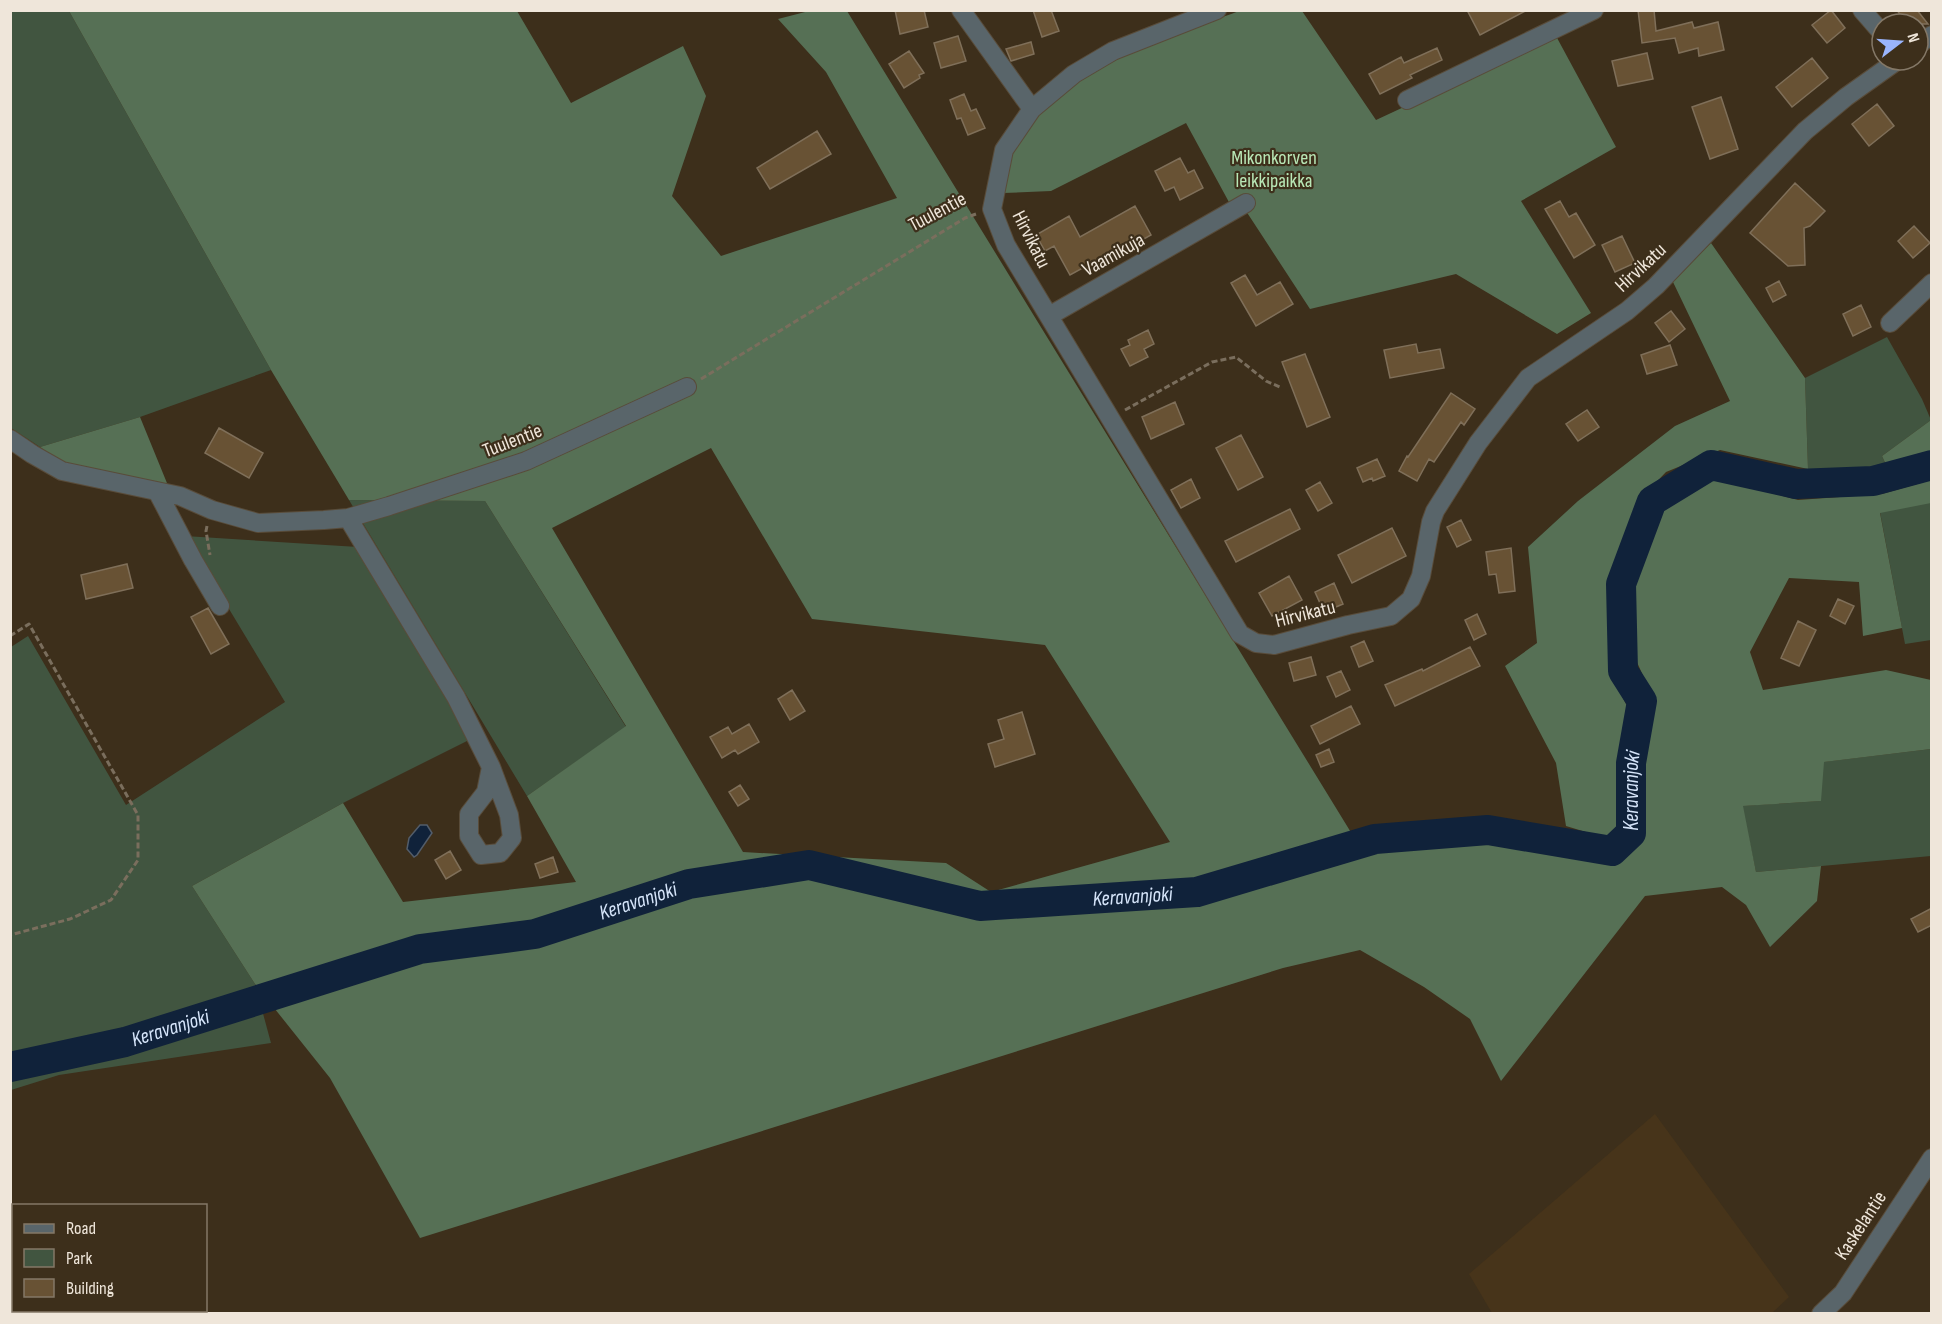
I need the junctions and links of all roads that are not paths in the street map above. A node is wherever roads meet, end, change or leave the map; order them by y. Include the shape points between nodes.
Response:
1 (961, 10) edge
2 (1217, 10) edge
3 (1594, 10) edge
4 (1881, 72) edge
5 (1407, 100) dead end
6 (1032, 109) junction
7 (1246, 203) dead end
8 (1932, 284) edge
9 (1049, 316) junction
10 (1890, 323) dead end
11 (687, 387) road end
12 (10, 439) edge
13 (157, 491) junction
14 (348, 518) junction
15 (220, 606) dead end
16 (491, 767) dead end
17 (1932, 1158) edge
18 (1821, 1314) edge

1 - 6 street
2 - 6 street, Hirvikatu via 1113,51 1074,74
3 - 5 street
4 - 9 street, Hirvikatu via 1805,131 1656,286 1627,311 1528,378 1478,442 1435,511 1421,576 1410,599 1391,616 1274,645 1256,643 1240,634
6 - 9 street, Hirvikatu via 1004,150 992,209 1006,245
7 - 9 street, Vaamikuja
8 - 10 street
11 - 14 street, Tuulentie via 526,461
12 - 13 street, Tuulentie via 62,471
13 - 14 street, Tuulentie via 258,523
13 - 15 street
14 - 16 street via 456,698
17 - 18 street, Kaskelantie via 1843,1293

